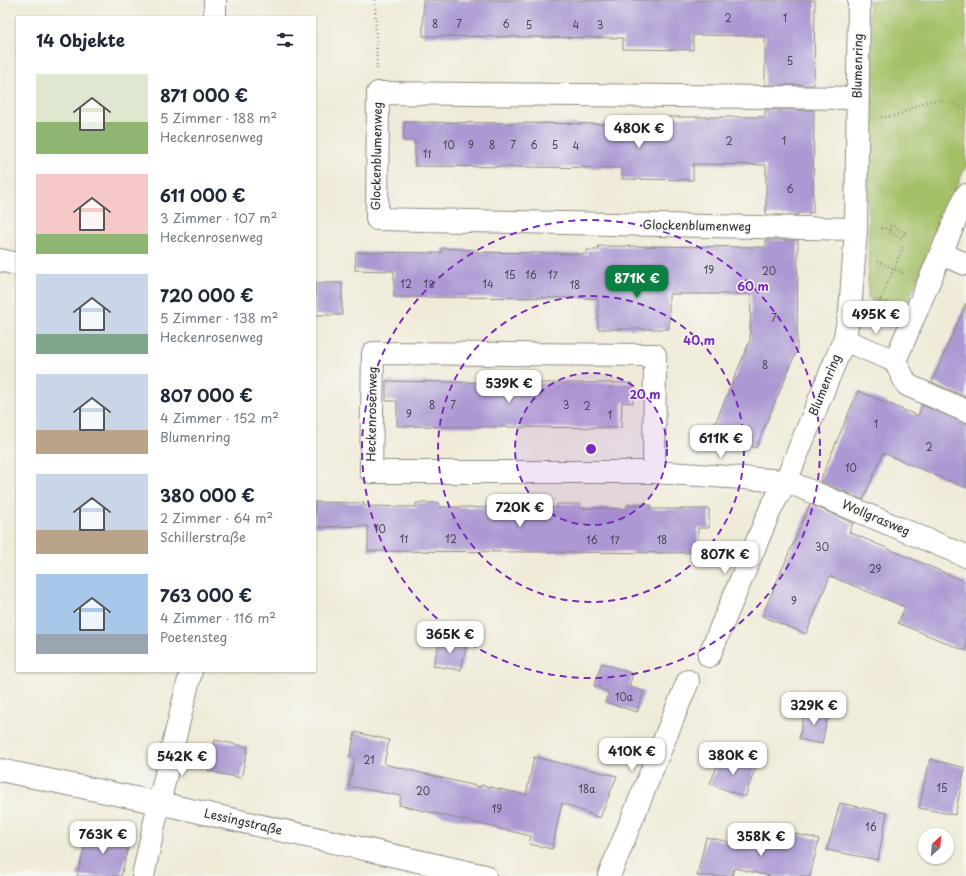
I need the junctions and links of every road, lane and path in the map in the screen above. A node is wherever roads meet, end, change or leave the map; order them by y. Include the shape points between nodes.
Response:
1 (215, 0) edge
2 (375, 0) edge
3 (859, 0) edge
4 (216, 16) edge
5 (378, 93) junction
6 (858, 98) junction
7 (966, 109) edge
8 (880, 117) dead end
9 (966, 195) edge
10 (881, 228) dead end
11 (856, 229) junction
12 (890, 229) junction
13 (903, 247) dead end
14 (941, 254) junction
15 (0, 260) edge
16 (874, 260) dead end
17 (16, 264) edge
18 (966, 264) edge
19 (894, 269) junction
20 (912, 277) dead end
21 (873, 300) dead end
22 (844, 340) junction
23 (895, 362) junction
24 (966, 411) edge
25 (654, 472) junction
26 (786, 481) junction
27 (966, 556) edge
28 (710, 656) dead end
29 (191, 672) edge
30 (688, 681) dead end
31 (0, 770) edge
32 (159, 803) junction
33 (143, 876) edge
34 (485, 876) edge
35 (609, 876) edge

1 - 4 street
2 - 5 path
3 - 6 street, Blumenring
5 - 6 street, Glockenblumenweg
5 - 11 street, Glockenblumenweg via 377,219
6 - 11 street, Blumenring
7 - 8 path via 944,100 932,100 891,117
9 - 14 street
10 - 12 path
11 - 22 street, Blumenring via 850,312
12 - 12 path via 889,232 902,238 905,232 892,226
13 - 19 path
14 - 18 street
14 - 23 street
15 - 17 street
16 - 19 path
19 - 20 path
19 - 21 path via 880,301
22 - 23 street
22 - 26 street, Blumenring
23 - 24 street via 907,386
25 - 25 street, Heckenrosenweg via 655,355 374,352 370,472
25 - 26 street, Heckenrosenweg
26 - 27 street, Wollgrasweg
26 - 28 street, Blumenring via 771,508
29 - 32 street
30 - 35 street
31 - 32 street, Lessingstraße
32 - 33 street
32 - 34 street, Lessingstraße

